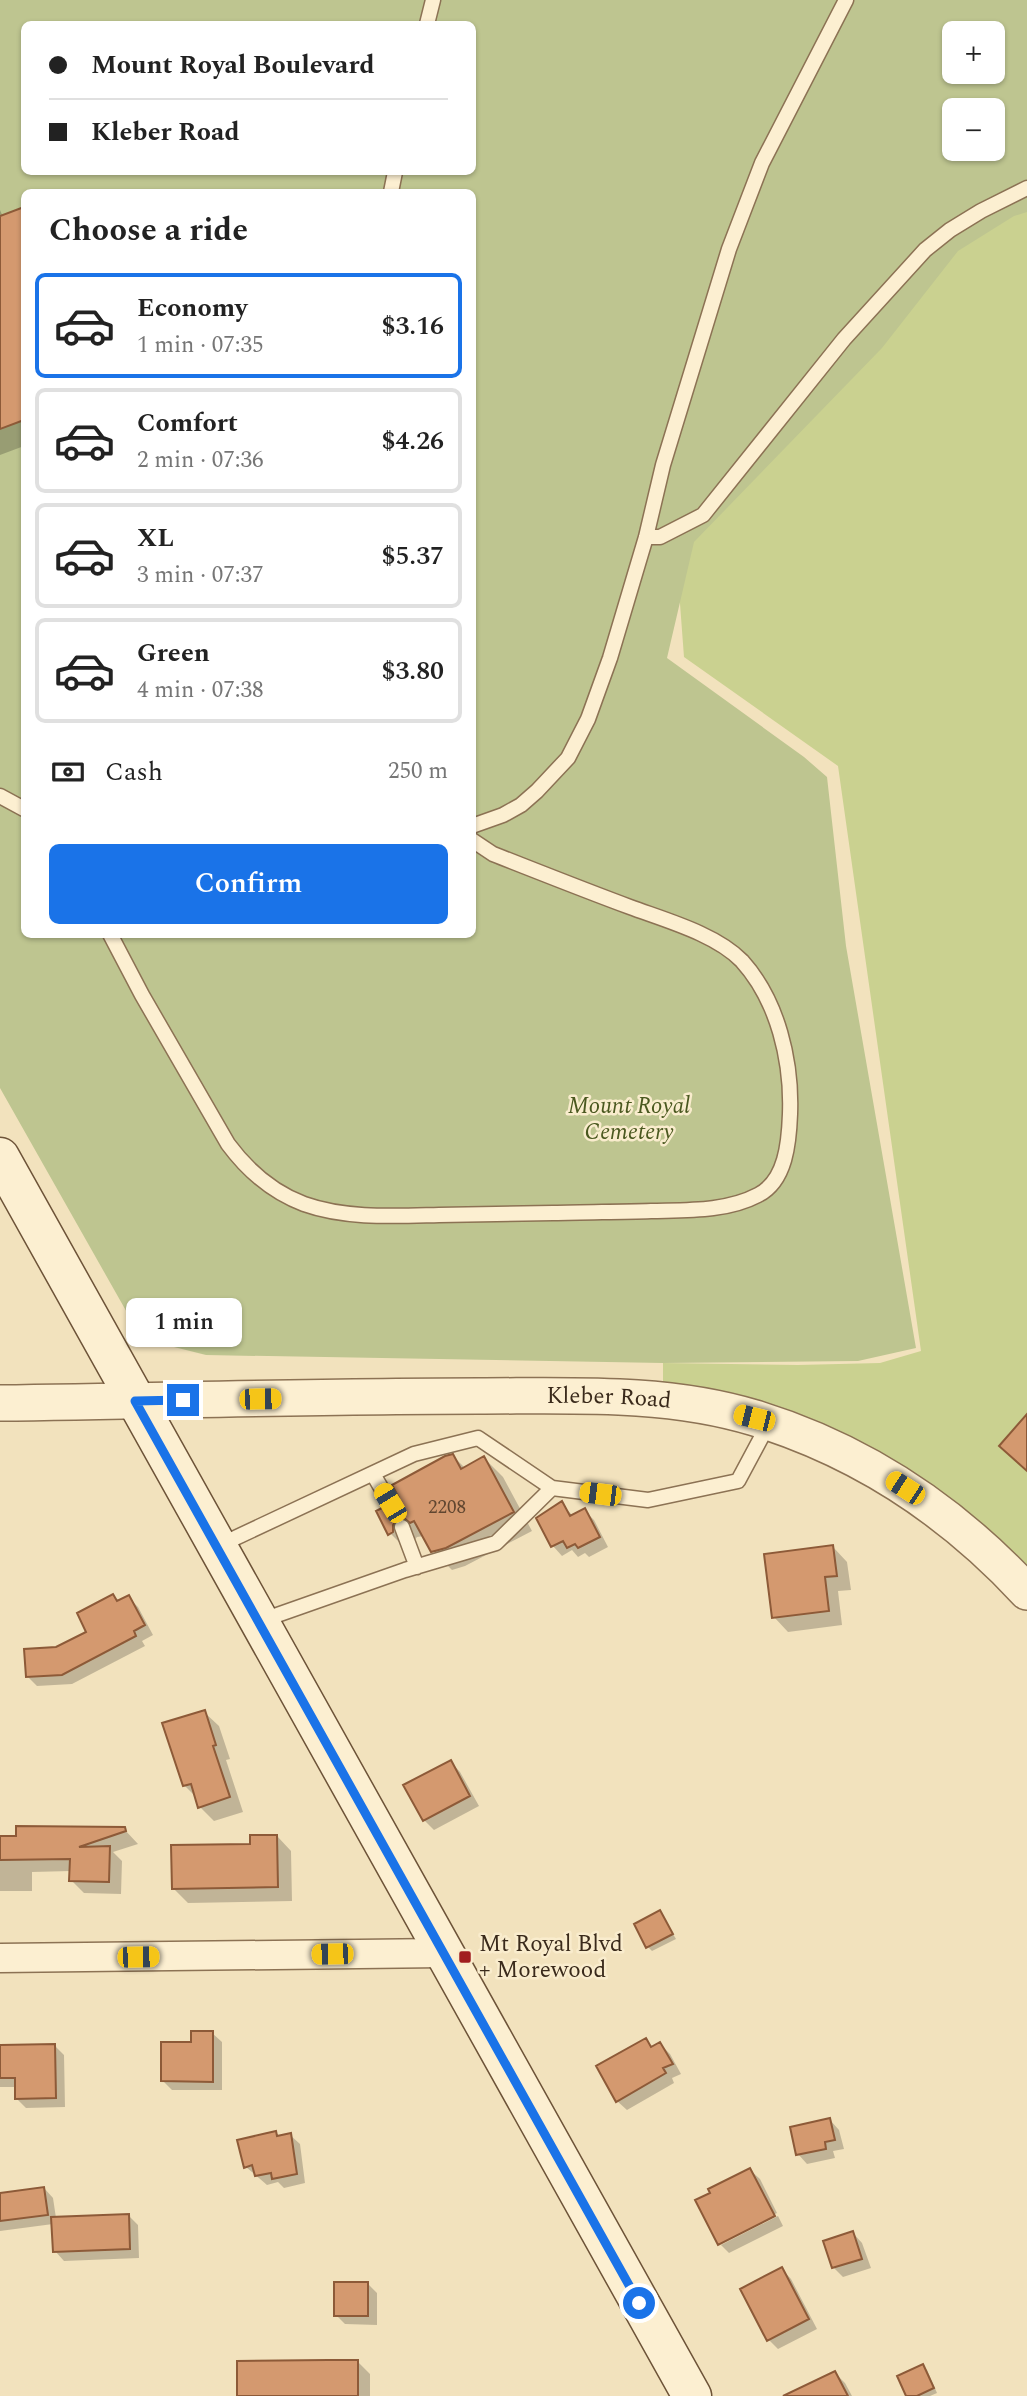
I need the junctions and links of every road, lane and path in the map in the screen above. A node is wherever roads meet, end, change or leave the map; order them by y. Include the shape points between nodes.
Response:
1 (433, 0) edge
2 (846, 0) edge
3 (428, 21) edge
4 (1027, 188) edge
5 (646, 537) junction
6 (0, 796) edge
7 (21, 807) edge
8 (476, 825) edge
9 (476, 843) edge
10 (112, 938) edge
11 (0, 1157) edge
12 (135, 1401) junction
13 (0, 1403) edge
14 (769, 1423) junction
15 (373, 1474) junction
16 (552, 1488) junction
17 (390, 1503) dead end
18 (402, 1527) dead end
19 (217, 1546) junction
20 (417, 1567) junction
21 (1027, 1592) edge
22 (258, 1621) junction
23 (443, 1953) junction
24 (0, 1958) edge
25 (692, 2396) edge

1 - 3 lane
2 - 5 lane via 744,207 663,465
4 - 5 lane via 981,211 925,250 844,339 703,515 660,537
5 - 8 lane via 598,694 568,758 521,805
6 - 7 lane
9 - 10 lane via 518,864 698,933 741,961 767,999 785,1056 788,1137 781,1168 769,1187 737,1203 687,1210 391,1216 327,1210 304,1203 268,1185 228,1144
11 - 12 main road
12 - 13 street, Kleber Road
12 - 14 street, Kleber Road via 614,1398 699,1406
12 - 19 main road
14 - 16 lane via 738,1481 648,1500
14 - 21 street, Kleber Road via 838,1450 928,1502
15 - 16 lane via 414,1454 478,1438
15 - 17 lane
15 - 19 lane
16 - 20 lane via 496,1544
18 - 20 lane
19 - 22 main road
20 - 22 lane
22 - 23 main road
23 - 24 street
23 - 25 main road

